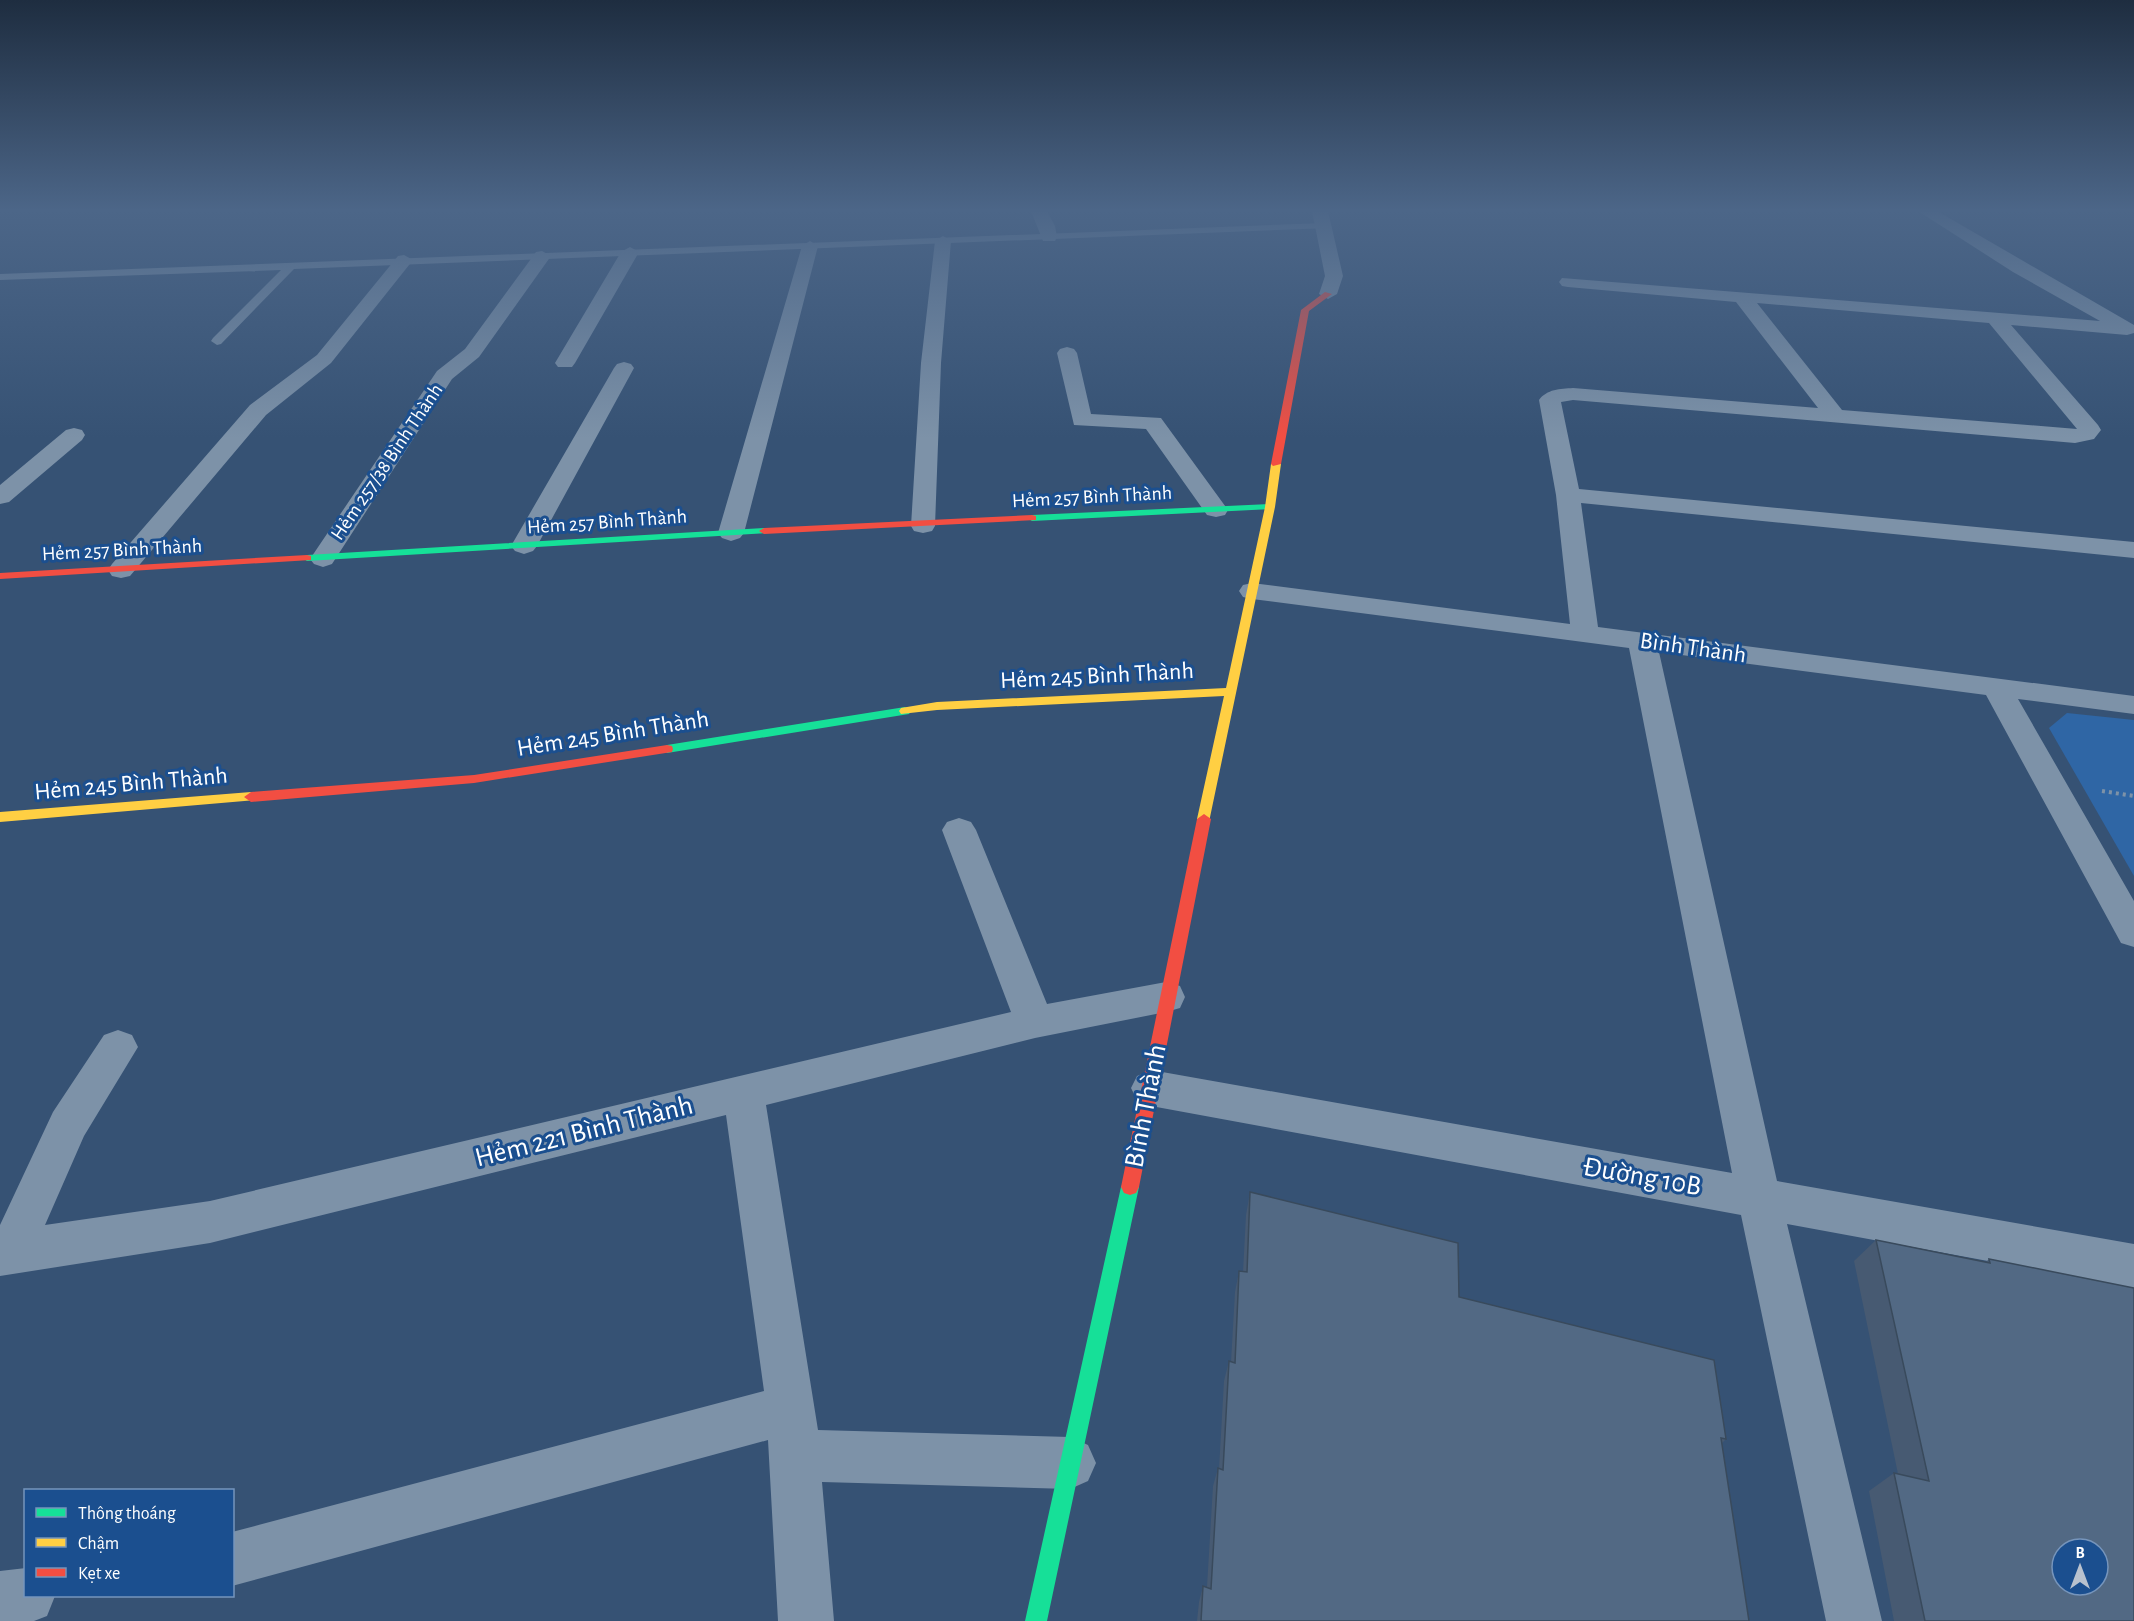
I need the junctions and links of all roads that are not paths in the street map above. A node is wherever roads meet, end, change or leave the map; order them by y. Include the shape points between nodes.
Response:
1 (271, 287) edge
2 (382, 287) edge
3 (520, 287) edge
4 (610, 287) edge
5 (799, 287) edge
6 (939, 287) edge
7 (1330, 287) edge
8 (1622, 287) edge
9 (2054, 287) edge
10 (1328, 294) joint
11 (1742, 297) junction
12 (1995, 318) junction
13 (2131, 331) edge
14 (217, 341) dead end
15 (1067, 353) dead end
16 (565, 363) dead end
17 (624, 368) dead end
18 (1835, 416) junction
19 (74, 435) dead end
20 (1568, 495) junction
21 (0, 497) edge
22 (1270, 507) junction
23 (1216, 510) junction
24 (923, 526) junction
25 (731, 533) junction
26 (524, 546) junction
27 (2134, 550) edge
28 (322, 559) junction
29 (121, 570) junction
30 (0, 576) edge
31 (1252, 591) junction
32 (1585, 633) junction
33 (1642, 641) junction
34 (1997, 688) junction
35 (1232, 693) junction
36 (2134, 705) edge
37 (0, 817) edge
38 (959, 830) dead end
39 (2134, 933) edge
40 (1166, 997) junction
41 (1035, 1022) junction
42 (118, 1047) dead end
43 (1151, 1088) junction
44 (744, 1093) junction
45 (1759, 1198) junction
46 (5, 1254) edge
47 (2134, 1266) edge
48 (793, 1432) junction
49 (1070, 1463) junction
50 (234, 1560) edge
51 (24, 1596) edge
52 (0, 1599) edge
53 (806, 1621) edge
54 (1036, 1621) edge
55 (1854, 1621) edge

1 - 14 lane
2 - 29 street via 324,359 258,410
3 - 28 street, Hẻm 257/38 Bình Thành via 472,353 444,375
4 - 16 street
5 - 25 street
6 - 24 street
7 - 10 street, Bình Thành
8 - 11 street
9 - 13 street
10 - 22 street, Bình Thành via 1305,310
11 - 12 street
11 - 18 street
12 - 13 street
12 - 18 street via 2090,430 2086,435
15 - 23 street via 1082,420 1153,423
17 - 26 street
18 - 20 street via 1559,395 1550,400
19 - 21 street
20 - 27 street
20 - 32 street
22 - 23 street, Hẻm 257 Bình Thành
22 - 31 street, Bình Thành
23 - 24 street, Hẻm 257 Bình Thành
24 - 25 street, Hẻm 257 Bình Thành
25 - 26 street, Hẻm 257 Bình Thành
26 - 28 street, Hẻm 257 Bình Thành
28 - 29 street, Hẻm 257 Bình Thành
29 - 30 street, Hẻm 257 Bình Thành
31 - 32 street, Bình Thành
31 - 35 street, Bình Thành
32 - 33 street, Bình Thành
33 - 34 street, Bình Thành
33 - 45 street
34 - 36 street, Bình Thành
34 - 39 street
35 - 37 street, Hẻm 245 Bình Thành via 937,706 474,778
35 - 40 street, Bình Thành
38 - 41 street
40 - 41 street, Hẻm 221 Bình Thành
40 - 43 street, Bình Thành
41 - 44 street, Hẻm 221 Bình Thành
42 - 46 street via 68,1125
43 - 45 street, Đường 10B
43 - 49 street, Bình Thành
44 - 46 street, Hẻm 221 Bình Thành via 210,1222
44 - 48 street
45 - 47 street, Đường 10B
45 - 55 street
48 - 49 street
48 - 50 street
48 - 53 street
49 - 54 street, Bình Thành
51 - 52 street

